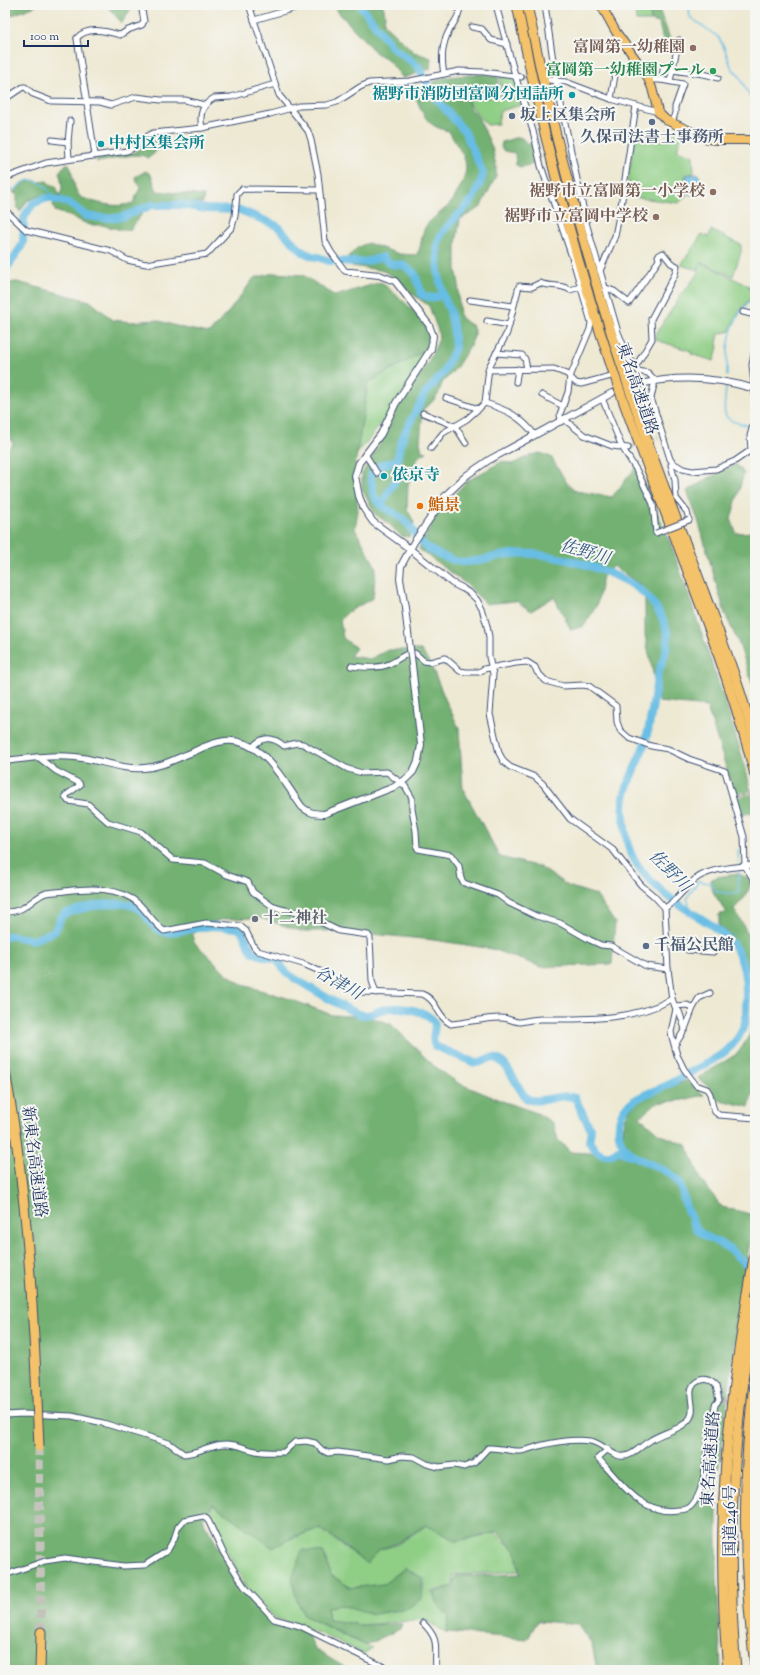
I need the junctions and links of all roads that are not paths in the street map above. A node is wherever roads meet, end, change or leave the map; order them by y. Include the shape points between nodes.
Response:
1 (141, 5) edge
2 (249, 5) edge
3 (305, 5) edge
4 (460, 5) edge
5 (496, 5) edge
6 (517, 5) edge
7 (527, 5) edge
8 (545, 5) edge
9 (601, 5) edge
10 (254, 20) junction
11 (472, 27) dead end
12 (679, 40) dead end
13 (506, 44) junction
14 (664, 66) dead end
15 (616, 69) dead end
16 (672, 70) junction
17 (444, 74) junction
18 (515, 75) junction
19 (522, 77) tunnel mouth
20 (718, 78) dead end
21 (549, 80) tunnel mouth
22 (649, 80) junction
23 (661, 80) junction
24 (556, 81) junction
25 (670, 81) junction
26 (275, 84) junction
27 (5, 99) edge
28 (611, 99) junction
29 (87, 102) junction
30 (204, 106) junction
31 (636, 106) junction
32 (291, 108) junction
33 (658, 112) junction
34 (70, 121) dead end
35 (672, 123) junction
36 (202, 128) junction
37 (52, 140) dead end
38 (755, 140) edge
39 (68, 142) junction
40 (95, 155) junction
41 (69, 159) junction
42 (5, 178) edge
43 (318, 190) junction
44 (5, 210) edge
45 (600, 271) junction
46 (351, 272) joint
47 (580, 287) junction
48 (606, 288) junction
49 (470, 300) dead end
50 (513, 306) junction
51 (743, 312) dead end
52 (755, 315) edge
53 (487, 321) dead end
54 (509, 325) junction
55 (755, 349) edge
56 (496, 353) junction
57 (636, 366) junction
58 (527, 369) junction
59 (488, 370) junction
60 (518, 370) junction
61 (628, 370) dead end
62 (611, 376) dead end
63 (570, 377) junction
64 (655, 380) junction
65 (516, 382) dead end
66 (640, 384) dead end
67 (755, 391) edge
68 (612, 393) dead end
69 (542, 395) dead end
70 (446, 398) dead end
71 (602, 398) junction
72 (485, 403) junction
73 (563, 406) junction
74 (479, 409) junction
75 (423, 413) dead end
76 (755, 418) edge
77 (563, 421) junction
78 (455, 426) junction
79 (534, 435) junction
80 (663, 436) junction
81 (657, 438) tunnel mouth
82 (466, 443) dead end
83 (625, 447) junction
84 (431, 448) dead end
85 (753, 450) edge
86 (365, 454) junction
87 (672, 463) junction
88 (377, 472) dead end
89 (410, 549) junction
90 (462, 588) joint
91 (351, 666) dead end
92 (492, 668) junction
93 (755, 743) edge
94 (252, 748) junction
95 (38, 758) junction
96 (5, 760) edge
97 (755, 775) edge
98 (402, 783) junction
99 (752, 865) dead end
100 (745, 866) junction
101 (755, 882) edge
102 (666, 907) junction
103 (5, 912) edge
104 (666, 941) junction
105 (713, 952) dead end
106 (668, 968) junction
107 (376, 993) junction
108 (710, 993) dead end
109 (672, 999) junction
110 (676, 1007) junction
111 (693, 1008) junction
112 (686, 1029) junction
113 (675, 1045) junction
114 (5, 1072) edge
115 (755, 1118) edge
116 (755, 1252) edge
117 (755, 1300) edge
118 (755, 1372) edge
119 (5, 1415) edge
120 (755, 1415) edge
121 (39, 1447) tunnel mouth
122 (608, 1449) junction
123 (5, 1574) edge
124 (423, 1622) dead end
125 (755, 1626) edge
126 (41, 1632) tunnel mouth
127 (40, 1670) edge
128 (390, 1670) edge
129 (436, 1670) edge
130 (728, 1670) edge
131 (736, 1670) edge
132 (755, 1670) edge

1 - 29 street via 144,21 142,25 120,35 95,31 80,34 77,38
2 - 10 street
3 - 10 street
4 - 17 street via 441,60
5 - 13 street
6 - 97 highway, 東名高速道路 via 555,170 597,318 623,398 723,668
7 - 93 highway, 東名高速道路 via 562,160 601,299 645,434 722,640
8 - 24 street
9 - 22 main road
10 - 26 street
11 - 13 street via 482,29 491,40
12 - 16 street
13 - 18 street
14 - 23 street
15 - 28 street
16 - 20 street via 690,71
16 - 25 street
17 - 18 street via 459,71
17 - 32 street via 410,81 369,83 327,105
18 - 19 street
18 - 47 street
21 - 24 street
22 - 23 street
22 - 33 main road
23 - 25 street
24 - 28 street via 566,82
24 - 45 street via 587,226
25 - 35 street via 683,84 674,108
26 - 30 street via 231,97 214,98
26 - 32 street via 279,95
27 - 29 street via 23,87 51,101
28 - 31 street
29 - 30 street via 111,105 136,97 185,100
29 - 40 street
30 - 36 street via 201,115
31 - 33 street
31 - 45 street via 615,236
32 - 36 street
32 - 43 street via 308,131 311,140 318,174
33 - 35 main road
34 - 39 street
35 - 38 main road via 708,139
36 - 40 street via 153,133 127,151
37 - 39 street
39 - 41 street
40 - 41 street
41 - 42 street via 46,163
43 - 44 street via 242,189 237,194 232,227 207,254 146,264 127,260 111,251 26,230
43 - 46 street via 325,241 345,271
45 - 48 street
46 - 86 street via 379,275 395,281 429,325 433,336 431,349 396,403 381,434
47 - 50 street via 570,290 540,283 519,286
47 - 63 street via 590,329
48 - 57 street via 625,349
48 - 57 street via 629,303 659,260 658,256 663,253 677,266 651,319 652,339
49 - 50 street
50 - 54 street
51 - 52 street
53 - 54 street
54 - 56 street
55 - 67 street via 752,365
56 - 58 street via 522,355
56 - 59 street
57 - 61 street
57 - 64 street via 638,371 648,373
58 - 60 street
58 - 63 street via 554,369
59 - 60 street
59 - 72 street
60 - 65 street
62 - 63 street via 581,384
63 - 73 street
64 - 66 street
64 - 67 street via 715,379
64 - 80 street via 651,398
68 - 71 street
69 - 73 street
70 - 74 street
71 - 77 street
71 - 83 street
72 - 74 street
72 - 79 street via 520,418
73 - 77 street via 560,414
74 - 78 street
75 - 78 street
76 - 85 street via 750,436
77 - 79 street
77 - 83 street via 584,435 612,446
78 - 82 street
78 - 84 street via 440,436
79 - 89 street via 488,460 467,475 446,495
80 - 81 street
80 - 87 street
83 - 87 street, bridge via 653,504 656,533 689,520 676,498
85 - 87 street via 716,469 692,471
86 - 88 street
86 - 89 street via 355,476 364,509 373,522
89 - 90 street
89 - 98 street, bridge via 401,566 400,579 421,746 413,772
90 - 92 street via 471,594 482,609 489,637
91 - 92 street via 370,668 388,665 404,654 415,653 424,661 445,658 462,672 479,672
92 - 100 street via 527,662 535,667 546,681 563,686 589,686 616,706 620,730 629,738 668,749 725,771 735,797 744,837
92 - 102 street via 490,714 499,753 504,762 544,784 570,819 613,850 641,884
94 - 95 street via 225,741 165,764 144,768 75,757
94 - 98 street via 262,739 272,738 284,746 303,744 348,769 362,773 387,772
94 - 98 street via 265,756 302,807 314,814 324,814
95 - 96 street
95 - 107 street via 79,783 80,785 65,796 68,801 88,804 108,822 141,832 173,860 205,863 227,875 248,882 253,892 272,906 306,915 339,931 368,935 372,980
98 - 106 street via 412,798 418,849 451,855 459,866 464,883 498,895 536,916 560,923 601,945 611,946 646,966
99 - 100 street
100 - 101 street
100 - 102 street via 707,873 692,881
102 - 104 street
103 - 107 street via 26,907 47,893 91,888 119,893 139,904 164,931 206,923 240,926 258,951 303,964 360,992
104 - 105 street via 688,942 688,950
104 - 106 street
106 - 109 street
107 - 109 street via 429,996 442,1018 451,1024 502,1018 518,1022 621,1015 660,1006
108 - 111 street via 698,998
109 - 110 street
110 - 111 street via 687,1005
110 - 112 street
110 - 113 street via 671,1032
111 - 112 street
112 - 113 street
113 - 115 street via 684,1069 696,1085 706,1089 710,1094 715,1112 719,1115
114 - 121 highway, 新東名高速道路, bridge via 30,1270
116 - 130 highway, 東名高速道路 via 731,1409 724,1495 723,1584
117 - 131 highway, 東名高速道路 via 738,1414 732,1496 731,1582
118 - 132 main road, 国道246号 via 746,1452 744,1538
119 - 122 street via 72,1416 169,1443 184,1454 214,1445 228,1444 241,1445 255,1451 284,1452 295,1442 306,1440 328,1453 338,1452 389,1460 402,1456 414,1457 439,1467 469,1465 488,1448 520,1451 556,1443 586,1441
120 - 125 main road, 国道246号 via 750,1538
122 - 122 street via 598,1458 633,1496 644,1504 655,1510 670,1512 692,1506 705,1471 716,1405 721,1400 718,1389 713,1382 700,1379 692,1386 692,1411 682,1425 650,1440 623,1457 614,1455
123 - 128 street via 65,1558 124,1566 145,1565 167,1551 184,1520 203,1516 207,1518 223,1552 244,1586 274,1619 300,1626
124 - 129 street via 436,1641
126 - 127 highway

